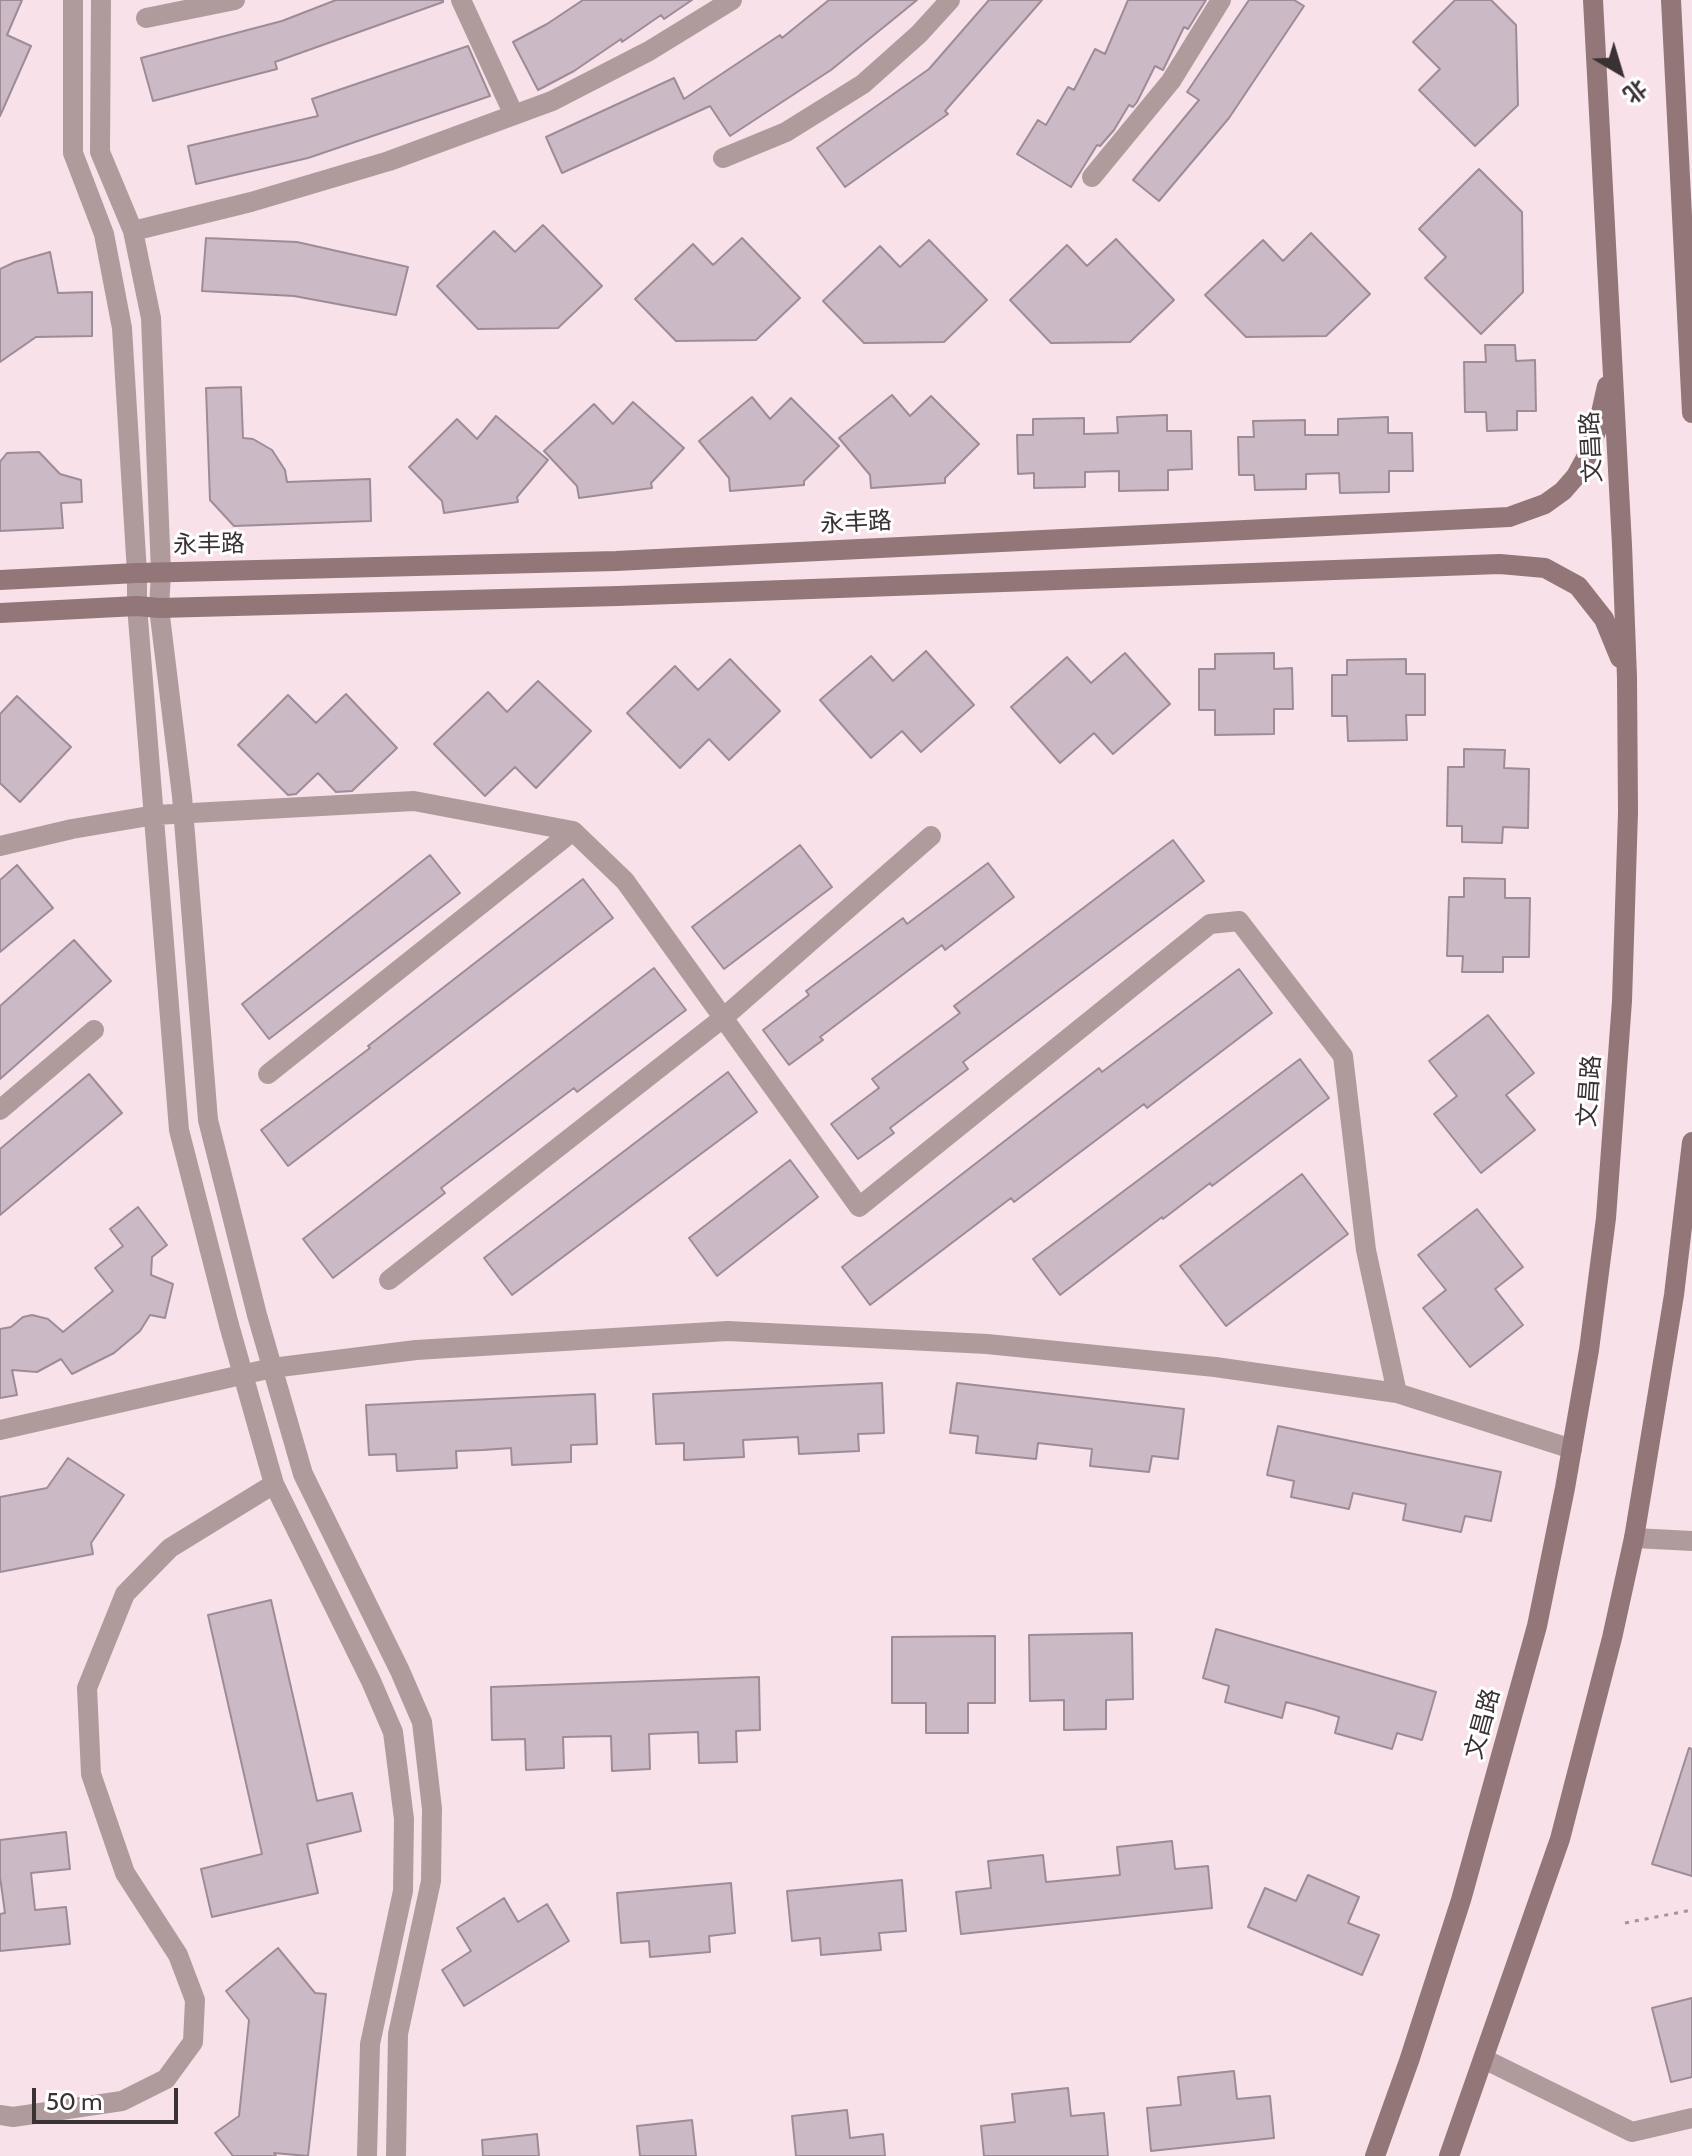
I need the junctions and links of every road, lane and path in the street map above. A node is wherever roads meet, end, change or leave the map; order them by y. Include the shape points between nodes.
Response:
1 (73, 0) edge
2 (101, 0) edge
3 (235, 0) edge
4 (461, 0) edge
5 (732, 0) edge
6 (950, 0) edge
7 (1221, 0) edge
8 (1593, 0) edge
9 (1671, 0) edge
10 (146, 18) dead end
11 (514, 115) junction
12 (723, 158) dead end
13 (1092, 177) dead end
14 (133, 231) junction
15 (1613, 359) junction
16 (1692, 413) edge
17 (137, 573) junction
18 (161, 573) junction
19 (0, 580) edge
20 (137, 606) junction
21 (159, 608) junction
22 (0, 613) edge
23 (1627, 678) junction
24 (184, 813) junction
25 (155, 815) junction
26 (573, 831) junction
27 (931, 836) dead end
28 (0, 846) edge
29 (723, 1018) junction
30 (94, 1030) dead end
31 (268, 1074) dead end
32 (0, 1110) edge
33 (1692, 1142) edge
34 (389, 1280) dead end
35 (272, 1368) junction
36 (243, 1375) junction
37 (1397, 1393) junction
38 (0, 1430) edge
39 (1572, 1449) junction
40 (274, 1484) junction
41 (1634, 1538) junction
42 (1692, 1541) edge
43 (1692, 1910) edge
44 (1625, 1923) dead end
45 (1484, 2059) junction
46 (0, 2115) edge
47 (1692, 2118) edge
48 (367, 2156) edge
49 (396, 2156) edge
50 (1375, 2156) edge
51 (1449, 2156) edge

1 - 17 street via 73,153 104,234 122,328
2 - 14 street via 100,152
3 - 10 street
4 - 11 street
5 - 11 street via 649,51
6 - 12 street via 863,84 786,132
7 - 13 street via 1171,81
8 - 15 street, 文昌路
9 - 16 street
11 - 14 street via 389,161
14 - 18 street via 151,318
15 - 18 street, 永丰路 via 1598,426 1576,476 1545,504 1509,517 616,561
15 - 23 street, 文昌路
17 - 18 street, 永丰路
17 - 19 street, 永丰路
17 - 20 street
18 - 21 street
20 - 21 street
20 - 22 street
20 - 25 street
21 - 23 street via 1500,564 1545,568 1578,586 1604,619
21 - 24 street
23 - 39 street, 文昌路 via 1628,812 1616,1102 1606,1218
24 - 25 street
24 - 26 street via 414,801
24 - 35 street via 208,1120
25 - 28 street
25 - 36 street via 179,1130
26 - 29 street via 625,881
26 - 31 street
27 - 29 street
29 - 34 street
29 - 37 street via 859,1207 1210,924 1239,921 1343,1056 1366,1250
30 - 32 street
33 - 41 street via 1674,1295
35 - 36 street
35 - 37 street via 416,1350 728,1331 1003,1346 1215,1367
35 - 49 street via 303,1474 422,1722 432,1809 431,1881 398,2034
36 - 38 street
36 - 40 street
37 - 39 street
39 - 50 street, 文昌路 via 1537,1626 1461,1900
40 - 46 street via 170,1548 125,1594 87,1688 91,1774 125,1873 178,1955 195,2000 193,2042 166,2079 122,2101
40 - 48 street via 393,1732 404,1819 403,1891 370,2044
41 - 42 street
41 - 45 street via 1560,1839
43 - 44 path
45 - 47 street via 1632,2132
45 - 51 street

